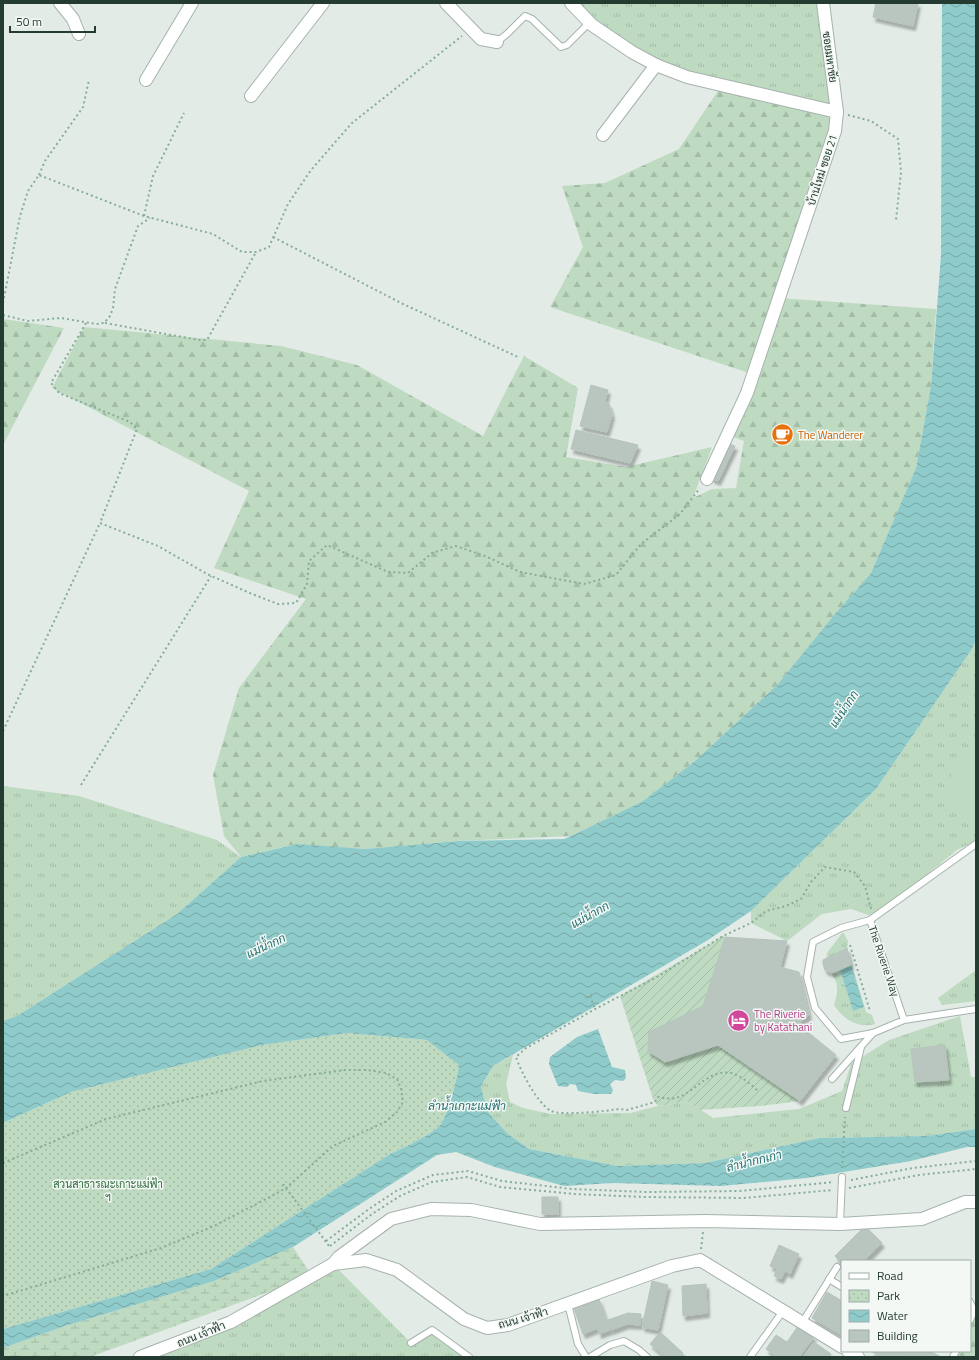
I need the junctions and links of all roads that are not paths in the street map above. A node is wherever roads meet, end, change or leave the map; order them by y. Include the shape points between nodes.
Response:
1 (60, 3) edge
2 (192, 3) edge
3 (323, 3) edge
4 (446, 3) edge
5 (571, 3) edge
6 (823, 3) edge
7 (590, 22) junction
8 (79, 34) dead end
9 (496, 42) joint
10 (656, 65) junction
11 (146, 80) dead end
12 (251, 96) dead end
13 (837, 112) junction
14 (603, 135) dead end
15 (707, 479) road end
16 (976, 844) edge
17 (872, 918) junction
18 (976, 1009) edge
19 (904, 1020) junction
20 (873, 1033) junction
21 (861, 1047) junction
22 (832, 1079) dead end
23 (846, 1108) road end
24 (842, 1179) road end
25 (976, 1202) edge
26 (840, 1224) junction
27 (333, 1264) junction
28 (837, 1267) dead end
29 (829, 1278) junction
30 (841, 1286) edge
31 (568, 1304) junction
32 (971, 1304) edge
33 (782, 1311) junction
34 (971, 1318) edge
35 (802, 1323) junction
36 (411, 1343) dead end
37 (841, 1346) edge
38 (140, 1357) edge
39 (469, 1357) edge
40 (586, 1357) edge
41 (590, 1357) edge
42 (647, 1357) edge
43 (750, 1357) edge

1 - 8 street via 73,19
2 - 11 street
3 - 12 street
4 - 9 street via 481,39
5 - 7 street
6 - 13 street, ซอยมหาชัย
7 - 9 lane via 567,45 561,46 532,19 525,16
7 - 10 street via 632,52
10 - 13 street via 687,77
10 - 14 street
13 - 15 street, บ้านใหม่ ซอย 21 via 835,131 747,393
16 - 17 lane
17 - 19 lane, The Riverie Way
17 - 20 lane, The Riverie Way via 841,928 813,942 807,978 816,1008 841,1039
18 - 19 lane, The Riverie Way
19 - 20 lane, The Riverie Way
20 - 21 lane
21 - 22 lane
21 - 23 lane
24 - 26 lane
25 - 26 street via 965,1202 922,1219
26 - 27 street via 705,1221 540,1224 471,1210 431,1209 391,1219
27 - 31 street, ถนน เจ้าฟ้า via 366,1260 397,1270 464,1319 487,1328 508,1325
27 - 38 street, ถนน เจ้าฟ้า via 231,1322
28 - 29 lane
29 - 30 lane
29 - 35 lane
31 - 33 street, ถนน เจ้าฟ้า via 672,1266 700,1260
31 - 40 lane via 578,1344
32 - 34 lane via 974,1311
33 - 35 street
33 - 43 lane
35 - 37 street
36 - 39 lane via 432,1330
41 - 42 lane via 610,1345 624,1341

